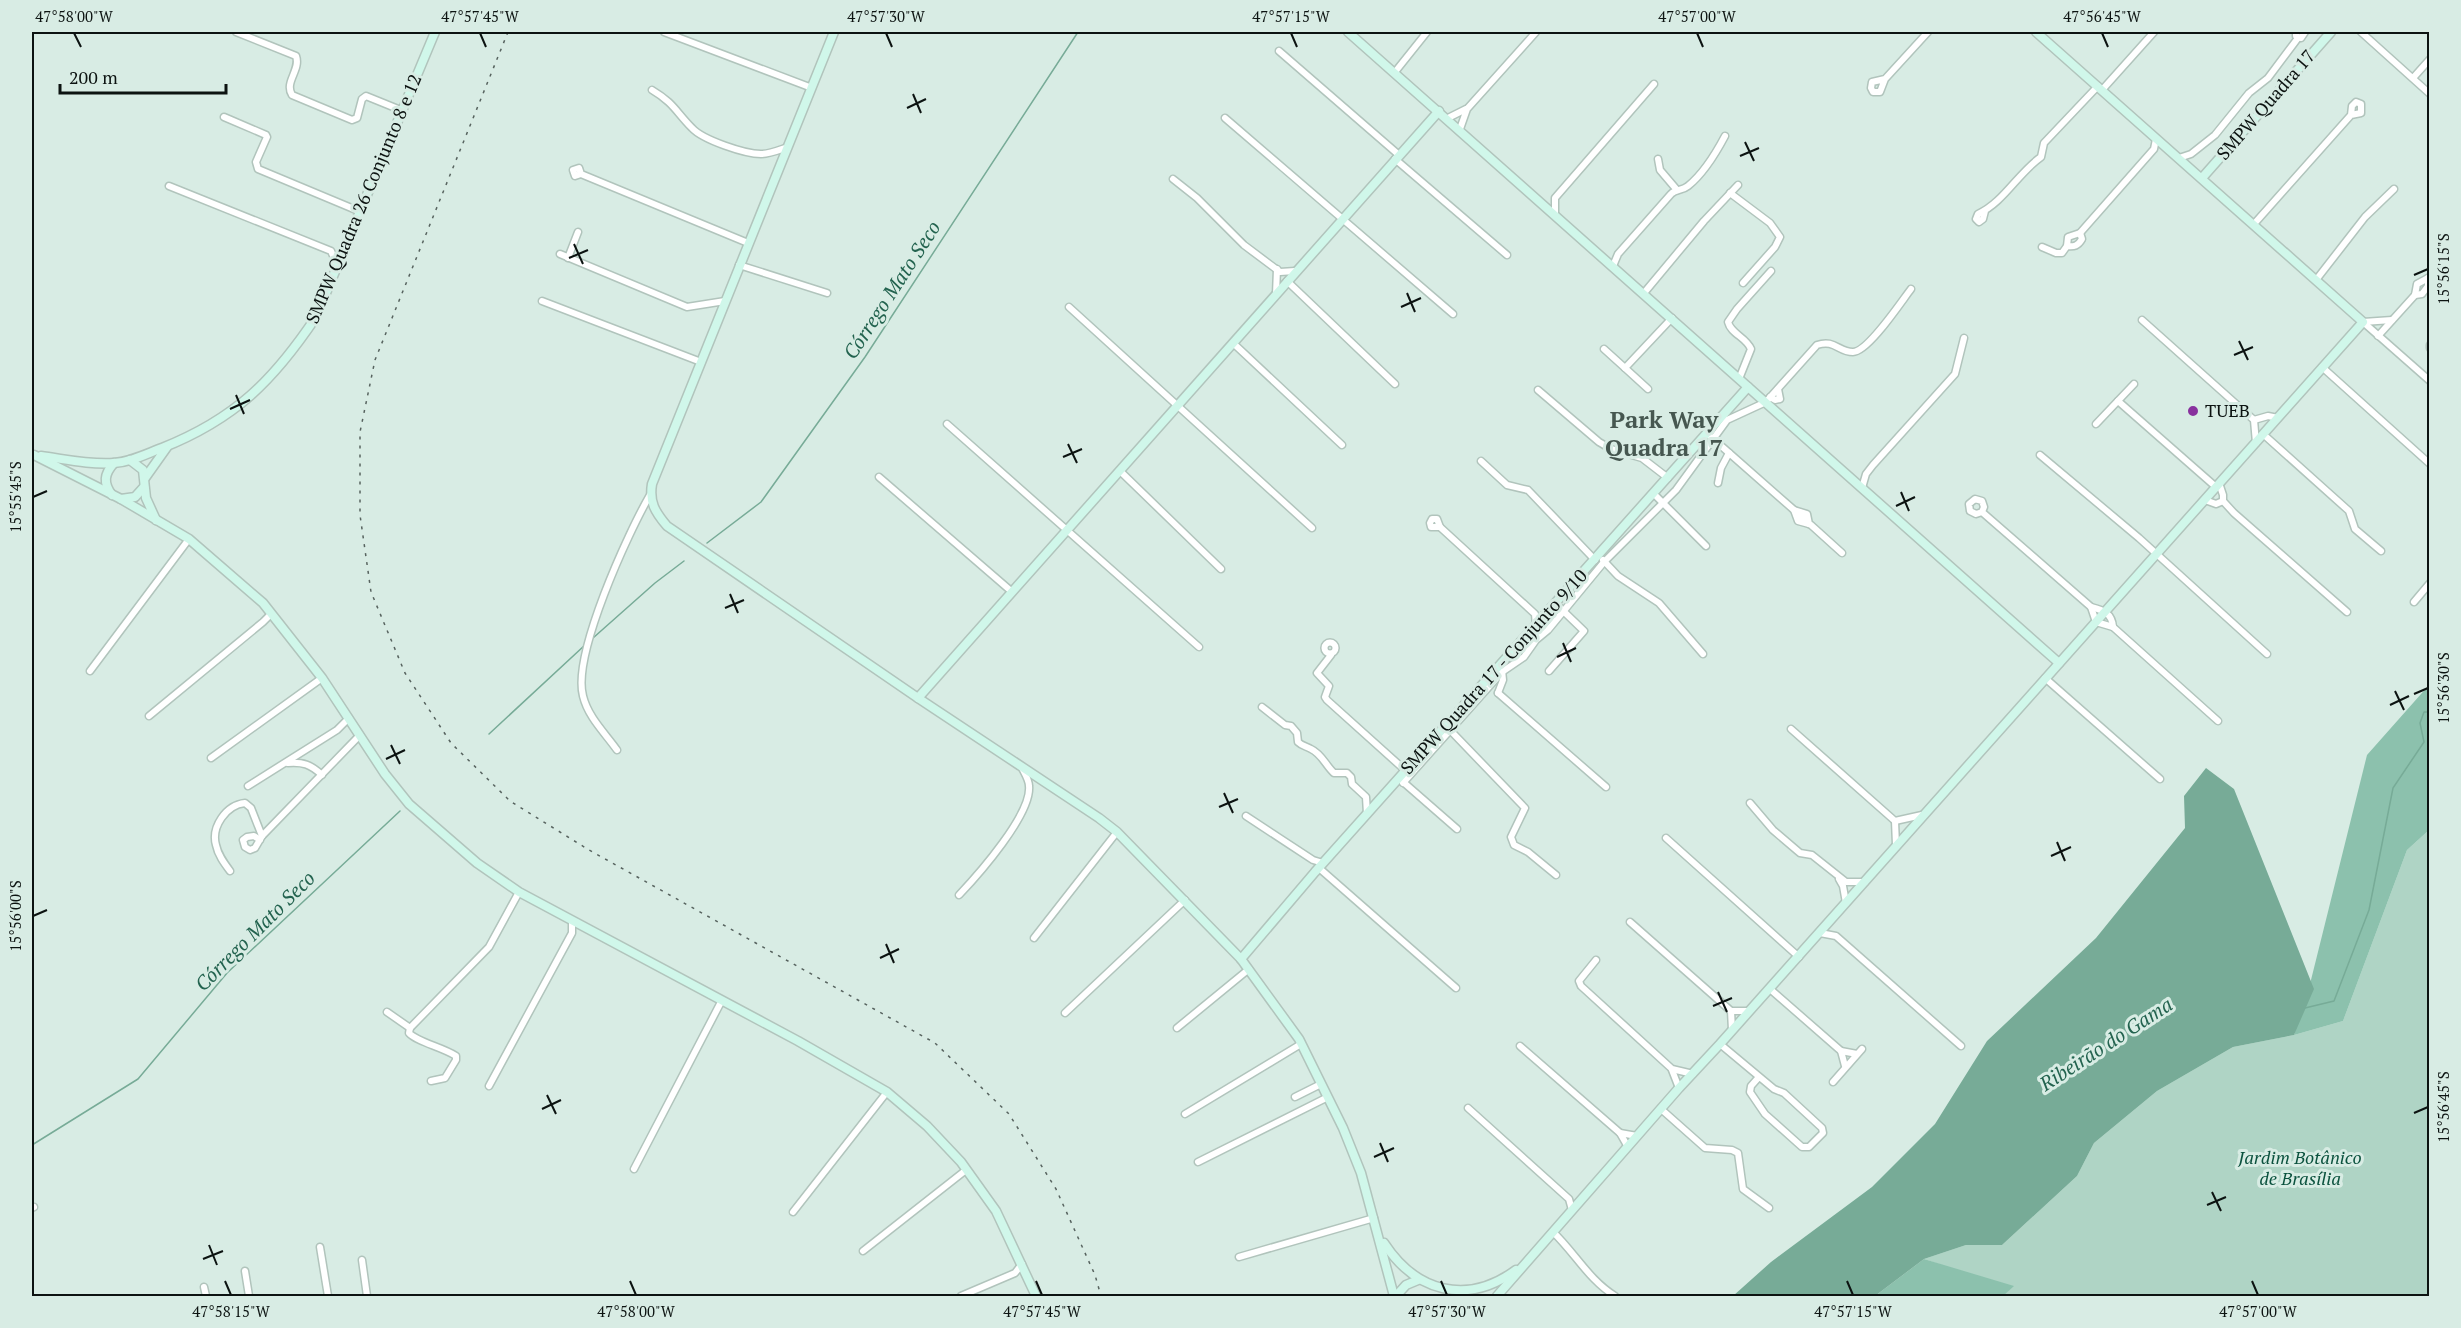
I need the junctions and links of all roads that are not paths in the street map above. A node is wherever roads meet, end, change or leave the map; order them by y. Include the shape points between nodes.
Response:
1 (236, 32) edge
2 (664, 32) edge
3 (834, 32) edge
4 (1348, 32) edge
5 (1427, 32) edge
6 (1536, 32) edge
7 (1928, 32) edge
8 (2036, 32) edge
9 (2154, 32) edge
10 (2305, 32) edge
11 (2331, 32) edge
12 (2361, 32) edge
13 (433, 33) edge
14 (2297, 35) edge
15 (1280, 51) dead end
16 (2430, 59) edge
17 (1395, 72) junction
18 (2413, 78) junction
19 (1885, 79) dead end
20 (1654, 84) dead end
21 (812, 88) junction
22 (2100, 88) junction
23 (652, 90) dead end
24 (2428, 90) edge
25 (1467, 109) junction
26 (403, 111) junction
27 (1439, 111) junction
28 (2351, 115) dead end
29 (224, 117) dead end
30 (1225, 118) dead end
31 (1448, 118) junction
32 (1461, 129) junction
33 (1725, 136) dead end
34 (2156, 139) junction
35 (2164, 146) junction
36 (788, 147) junction
37 (2154, 149) junction
38 (2191, 154) junction
39 (1397, 157) junction
40 (2179, 158) junction
41 (1658, 159) dead end
42 (2190, 168) junction
43 (581, 174) dead end
44 (2202, 178) junction
45 (1173, 179) dead end
46 (1738, 185) dead end
47 (169, 186) dead end
48 (2394, 189) dead end
49 (1677, 190) junction
50 (1730, 193) junction
51 (1556, 198) junction
52 (1540, 201) junction
53 (361, 212) junction
54 (1986, 212) dead end
55 (1555, 214) junction
56 (1342, 219) junction
57 (2254, 224) junction
58 (578, 232) dead end
59 (2080, 233) junction
60 (748, 243) junction
61 (347, 244) junction
62 (2067, 246) junction
63 (2042, 247) dead end
64 (331, 251) junction
65 (560, 254) dead end
66 (1618, 254) junction
67 (1507, 255) dead end
68 (568, 258) junction
69 (1605, 258) junction
70 (739, 265) junction
71 (1613, 266) junction
72 (338, 267) junction
73 (1276, 268) junction
74 (1772, 271) dead end
75 (1295, 272) junction
76 (2429, 277) edge
77 (2316, 280) junction
78 (1287, 281) junction
79 (1743, 283) dead end
80 (1911, 289) dead end
81 (827, 293) dead end
82 (1644, 293) junction
83 (1276, 294) junction
84 (2415, 295) junction
85 (542, 301) dead end
86 (725, 301) junction
87 (1069, 307) dead end
88 (1453, 314) dead end
89 (1672, 318) junction
90 (2142, 320) dead end
91 (2392, 320) junction
92 (2363, 322) junction
93 (2378, 336) junction
94 (1964, 338) dead end
95 (1233, 343) junction
96 (1604, 349) dead end
97 (701, 362) junction
98 (2322, 367) junction
99 (1625, 368) junction
100 (1739, 379) junction
101 (2430, 381) edge
102 (1395, 384) dead end
103 (2134, 384) dead end
104 (1749, 387) junction
105 (1538, 390) dead end
106 (1648, 390) dead end
107 (1165, 393) junction
108 (1768, 400) junction
109 (2118, 401) junction
110 (1179, 406) junction
111 (1169, 415) junction
112 (2278, 417) junction
113 (2254, 420) junction
114 (946, 424) dead end
115 (2096, 424) dead end
116 (2263, 434) junction
117 (1710, 436) junction
118 (2256, 443) junction
119 (169, 445) junction
120 (1342, 445) dead end
121 (1729, 453) junction
122 (33, 454) edge
123 (2040, 454) dead end
124 (130, 460) junction
125 (1481, 461) dead end
126 (114, 463) junction
127 (2430, 464) edge
128 (1120, 471) junction
129 (1866, 474) junction
130 (879, 477) dead end
131 (1668, 478) junction
132 (1851, 478) junction
133 (144, 482) junction
134 (1718, 483) dead end
135 (2218, 485) junction
136 (1862, 488) junction
137 (1653, 494) junction
138 (650, 495) junction
139 (117, 497) junction
140 (2205, 500) junction
141 (2223, 501) junction
142 (1663, 503) junction
143 (1794, 510) junction
144 (1982, 512) dead end
145 (156, 520) junction
146 (1809, 524) junction
147 (1312, 528) dead end
148 (1440, 528) dead end
149 (1067, 530) junction
150 (189, 539) junction
151 (1706, 546) dead end
152 (2380, 551) dead end
153 (1842, 553) dead end
154 (2157, 554) junction
155 (1599, 559) junction
156 (1221, 569) dead end
157 (2430, 582) edge
158 (1011, 591) junction
159 (2414, 602) dead end
160 (1556, 604) junction
161 (2091, 607) junction
162 (1563, 611) junction
163 (2105, 611) junction
164 (2347, 612) dead end
165 (271, 614) junction
166 (1535, 614) junction
167 (1548, 614) junction
168 (2096, 622) junction
169 (1536, 626) junction
170 (2113, 627) junction
171 (1199, 647) dead end
172 (1703, 654) dead end
173 (2267, 654) dead end
174 (1331, 655) dead end
175 (2059, 663) junction
176 (1502, 668) junction
177 (90, 671) dead end
178 (1549, 671) dead end
179 (322, 678) junction
180 (2045, 678) junction
181 (1498, 693) junction
182 (918, 698) junction
183 (1480, 698) junction
184 (1469, 700) junction
185 (1262, 706) dead end
186 (149, 716) dead end
187 (349, 718) junction
188 (2218, 721) dead end
189 (1448, 729) junction
190 (1791, 729) dead end
191 (360, 735) junction
192 (617, 750) dead end
193 (211, 758) dead end
194 (286, 763) junction
195 (1406, 766) junction
196 (1022, 768) junction
197 (322, 775) junction
198 (2160, 779) dead end
199 (1401, 781) junction
200 (1044, 782) junction
201 (248, 786) dead end
202 (1606, 787) dead end
203 (1030, 788) junction
204 (1384, 795) junction
205 (1366, 797) junction
206 (1750, 803) dead end
207 (1367, 815) junction
208 (1923, 815) junction
209 (1246, 816) dead end
210 (1895, 821) junction
211 (1457, 829) dead end
212 (1117, 832) junction
213 (1666, 838) dead end
214 (1896, 845) junction
215 (1313, 860) junction
216 (1319, 868) junction
217 (230, 871) dead end
218 (1556, 875) dead end
219 (1839, 878) junction
220 (1865, 882) junction
221 (519, 892) junction
222 (959, 895) dead end
223 (1185, 900) junction
224 (1846, 903) junction
225 (572, 921) junction
226 (1830, 921) junction
227 (1630, 922) dead end
228 (583, 927) junction
229 (572, 933) junction
230 (1820, 933) junction
231 (1836, 936) junction
232 (1034, 938) dead end
233 (1799, 957) junction
234 (1242, 959) junction
235 (1596, 960) dead end
236 (1249, 969) junction
237 (1456, 988) dead end
238 (1770, 989) junction
239 (721, 1002) junction
240 (1731, 1011) junction
241 (1749, 1011) junction
242 (387, 1012) dead end
243 (1065, 1013) dead end
244 (410, 1028) junction
245 (1178, 1029) dead end
246 (1732, 1030) junction
247 (1301, 1044) junction
248 (1720, 1044) junction
249 (1520, 1046) dead end
250 (1961, 1046) dead end
251 (1841, 1051) junction
252 (1845, 1066) junction
253 (1672, 1069) junction
254 (1693, 1074) junction
255 (1759, 1077) junction
256 (432, 1081) dead end
257 (1833, 1082) dead end
258 (1321, 1083) junction
259 (489, 1086) dead end
260 (1679, 1088) junction
261 (887, 1092) junction
262 (1295, 1097) dead end
263 (1328, 1097) junction
264 (1468, 1108) dead end
265 (1661, 1109) junction
266 (1185, 1114) dead end
267 (1620, 1133) junction
268 (1637, 1136) junction
269 (1628, 1147) junction
270 (1198, 1162) dead end
271 (634, 1169) dead end
272 (966, 1170) junction
273 (1569, 1199) junction
274 (1582, 1200) junction
275 (1769, 1208) dead end
276 (1572, 1210) junction
277 (794, 1212) dead end
278 (1374, 1218) junction
279 (1553, 1232) junction
280 (1380, 1237) junction
281 (320, 1247) dead end
282 (863, 1251) dead end
283 (1239, 1257) dead end
284 (362, 1260) dead end
285 (1526, 1262) junction
286 (1022, 1264) junction
287 (245, 1271) dead end
288 (1015, 1274) junction
289 (1027, 1276) junction
290 (1418, 1280) junction
291 (204, 1287) dead end
292 (1456, 1293) edge
293 (206, 1296) edge
294 (249, 1296) edge
295 (328, 1296) edge
296 (367, 1296) edge
297 (961, 1296) edge
298 (1036, 1296) edge
299 (1395, 1296) edge
300 (1497, 1296) edge
301 (1615, 1296) edge

1 - 26 street via 296,56 289,86 292,95 352,120 357,118 366,96
2 - 21 street
3 - 21 street
4 - 17 street
5 - 17 street
6 - 25 street
7 - 19 street
8 - 22 street
9 - 22 street
10 - 14 street via 2304,37
11 - 44 street, SMPW Quadra 17
12 - 18 street
13 - 26 street, SMPW Quadra 26 Conjunto 8 e 12
14 - 38 street via 2268,78 2249,93 2215,135
15 - 39 street
16 - 18 street
17 - 27 street
18 - 24 street
20 - 51 street
21 - 36 street
22 - 34 street
22 - 54 street via 2044,143 2041,157
23 - 36 street via 672,103 704,138 759,154
25 - 31 street
25 - 32 street
26 - 53 street, SMPW Quadra 26 Conjunto 8 e 12
27 - 31 street
27 - 39 street
28 - 57 street
29 - 53 street via 266,135 256,162 258,169
30 - 56 street
31 - 32 street
32 - 52 street
33 - 49 street via 1695,178 1686,188
34 - 35 street
34 - 37 street
35 - 37 street
35 - 40 street
36 - 60 street
37 - 59 street
38 - 40 street
38 - 42 street
39 - 56 street
39 - 67 street
40 - 42 street
41 - 49 street via 1660,170
42 - 44 street
43 - 60 street
44 - 57 street
45 - 73 street via 1237,240
46 - 50 street
47 - 64 street
48 - 77 street via 2360,223
49 - 66 street
50 - 79 street via 1770,223 1780,237
50 - 82 street
51 - 52 street
51 - 55 street
52 - 55 street
53 - 61 street, SMPW Quadra 26 Conjunto 8 e 12
55 - 69 street
56 - 75 street
56 - 88 street
57 - 77 street
58 - 68 street
59 - 62 street via 2068,237
59 - 62 street via 2079,244
60 - 70 street
61 - 64 street
61 - 72 street, SMPW Quadra 26 Conjunto 8 e 12
62 - 63 street via 2058,254
64 - 72 street
65 - 68 street
66 - 69 street
66 - 71 street
68 - 86 street via 687,307
69 - 71 street
70 - 81 street
70 - 86 street
71 - 82 street
72 - 119 street, SMPW Quadra 26 Conjunto 8 e 12 via 316,317 264,385 233,412
73 - 75 street
73 - 83 street
74 - 100 street via 1728,322 1751,349
75 - 78 street
76 - 84 street via 2417,284
76 - 84 street via 2425,291
77 - 92 street
78 - 83 street
78 - 102 street
80 - 108 street via 1867,345 1857,352 1825,342 1817,345 1778,389 1780,399
82 - 89 street
83 - 95 street
84 - 91 street
85 - 97 street
86 - 97 street
87 - 107 street
89 - 99 street
89 - 100 street
90 - 113 street
91 - 92 street
91 - 93 street
92 - 93 street
92 - 98 street
93 - 101 street
94 - 129 street via 1955,374
95 - 110 street
95 - 120 street
96 - 99 street
97 - 138 street
98 - 112 street
98 - 127 street
99 - 106 street
100 - 104 street
103 - 109 street
104 - 108 street
104 - 117 street, SMPW Quadra 17 - Conjunto 9/10
105 - 131 street via 1606,447 1642,458
107 - 110 street
107 - 111 street via 1171,406
108 - 117 street via 1727,420
108 - 132 street
109 - 115 street
109 - 135 street
110 - 111 street
110 - 147 street
111 - 128 street
112 - 113 street
112 - 116 street
113 - 118 street
114 - 149 street
116 - 118 street
116 - 152 street via 2349,511 2355,529
117 - 121 street
117 - 131 street, SMPW Quadra 17 - Conjunto 9/10
117 - 142 street
118 - 135 street
119 - 124 street, SMPW Quadra 26 Conjunto 8 e 12
119 - 133 street, SMPW Quadra 26 Conjunto 8 e 12
121 - 134 street
121 - 143 street
122 - 126 street
122 - 139 street
123 - 154 street
124 - 126 street
124 - 133 street via 143,470
125 - 155 street via 1507,485 1528,490
126 - 139 street via 105,479 107,488
128 - 149 street
128 - 156 street
129 - 132 street
129 - 136 street
130 - 158 street
131 - 137 street, SMPW Quadra 17 - Conjunto 9/10
132 - 136 street
133 - 139 street via 135,497
133 - 145 street
135 - 140 street
135 - 141 street
136 - 175 street
137 - 142 street
137 - 155 street, SMPW Quadra 17 - Conjunto 9/10
138 - 182 street via 652,506 667,526
138 - 192 street via 597,612 582,671 582,696 593,719
139 - 145 street
140 - 141 street via 2216,504
140 - 154 street
141 - 164 street
142 - 151 street
142 - 155 street
143 - 146 street via 1798,521
143 - 146 street via 1807,514
144 - 161 street
145 - 150 street
146 - 153 street
148 - 166 street
149 - 158 street
149 - 171 street
150 - 165 street
150 - 177 street
154 - 163 street
154 - 173 street
155 - 160 street, SMPW Quadra 17 - Conjunto 9/10
155 - 162 street
155 - 172 street via 1659,603
157 - 159 street
158 - 182 street
160 - 162 street
160 - 167 street, SMPW Quadra 17 - Conjunto 9/10
161 - 163 street
161 - 168 street
162 - 176 street via 1524,657
162 - 178 street via 1584,631
163 - 168 street
163 - 170 street
165 - 179 street
165 - 186 street
166 - 167 street
166 - 169 street
167 - 169 street, SMPW Quadra 17 - Conjunto 9/10
168 - 170 street
168 - 175 street
169 - 176 street, SMPW Quadra 17 - Conjunto 9/10
170 - 188 street
174 - 195 street via 1317,673 1329,686 1327,700
175 - 180 street
176 - 181 street
176 - 183 street
176 - 184 street, SMPW Quadra 17 - Conjunto 9/10
179 - 187 street
179 - 193 street
180 - 198 street
180 - 208 street
181 - 183 street
181 - 202 street
182 - 196 street
183 - 184 street
183 - 189 street
184 - 189 street, SMPW Quadra 17 - Conjunto 9/10
185 - 205 street via 1291,726 1298,742 1318,755 1334,773 1347,773
187 - 191 street
187 - 194 street
189 - 195 street, SMPW Quadra 17 - Conjunto 9/10
189 - 199 street
189 - 218 street via 1525,808 1510,837 1514,845
190 - 210 street
191 - 197 street
191 - 221 street via 409,804 477,863
194 - 197 street via 312,765
194 - 201 street
195 - 199 street, SMPW Quadra 17 - Conjunto 9/10
196 - 200 street
196 - 203 street
197 - 217 street via 261,838 251,808 245,803 224,814 214,832 215,843
199 - 204 street, SMPW Quadra 17 - Conjunto 9/10
199 - 211 street
200 - 203 street
200 - 212 street
203 - 222 street via 1010,832
204 - 205 street
204 - 207 street, SMPW Quadra 17 - Conjunto 9/10
205 - 207 street
206 - 219 street via 1800,853 1812,855
207 - 216 street, SMPW Quadra 17 - Conjunto 9/10
208 - 210 street
208 - 214 street
209 - 215 street
210 - 214 street
212 - 223 street
212 - 232 street
213 - 233 street
214 - 220 street
215 - 216 street
215 - 216 street
216 - 234 street, SMPW Quadra 17 - Conjunto 9/10
216 - 237 street
219 - 220 street
219 - 224 street
220 - 224 street
221 - 225 street
221 - 244 street via 489,947
223 - 234 street
223 - 243 street
224 - 226 street
225 - 228 street
225 - 229 street
226 - 230 street
226 - 231 street
227 - 240 street
228 - 229 street
228 - 239 street
229 - 259 street
230 - 231 street
230 - 233 street
231 - 250 street
233 - 238 street
234 - 236 street
235 - 253 street via 1579,983
236 - 245 street
236 - 247 street
238 - 241 street
238 - 251 street
239 - 261 street
239 - 271 street
240 - 241 street
240 - 246 street
241 - 246 street
242 - 244 street
244 - 256 street via 415,1039 456,1056 445,1078
246 - 248 street
247 - 258 street
247 - 266 street
248 - 254 street
248 - 255 street
249 - 267 street
251 - 252 street
251 - 252 street via 1860,1051
252 - 257 street
253 - 254 street
253 - 260 street
254 - 260 street
255 - 255 street via 1791,1099 1822,1128 1823,1133 1809,1147 1802,1147 1765,1114 1750,1092 1750,1086
258 - 262 street
258 - 263 street
260 - 265 street
261 - 272 street via 927,1126
261 - 277 street
263 - 270 street
263 - 278 street via 1361,1173
264 - 273 street
265 - 268 street
265 - 275 street via 1705,1148 1738,1153 1743,1189
267 - 268 street
267 - 269 street
268 - 269 street
269 - 274 street
272 - 282 street
272 - 286 street via 996,1211
273 - 274 street
273 - 276 street
274 - 276 street
276 - 279 street
278 - 280 street
278 - 283 street
279 - 285 street
279 - 301 street via 1592,1278
280 - 290 street via 1396,1260
280 - 299 street
281 - 295 street
284 - 296 street
285 - 292 street via 1481,1288
285 - 300 street
286 - 288 street
286 - 289 street
287 - 294 street
288 - 289 street
288 - 297 street
289 - 298 street
290 - 292 street
290 - 299 street
291 - 293 street

